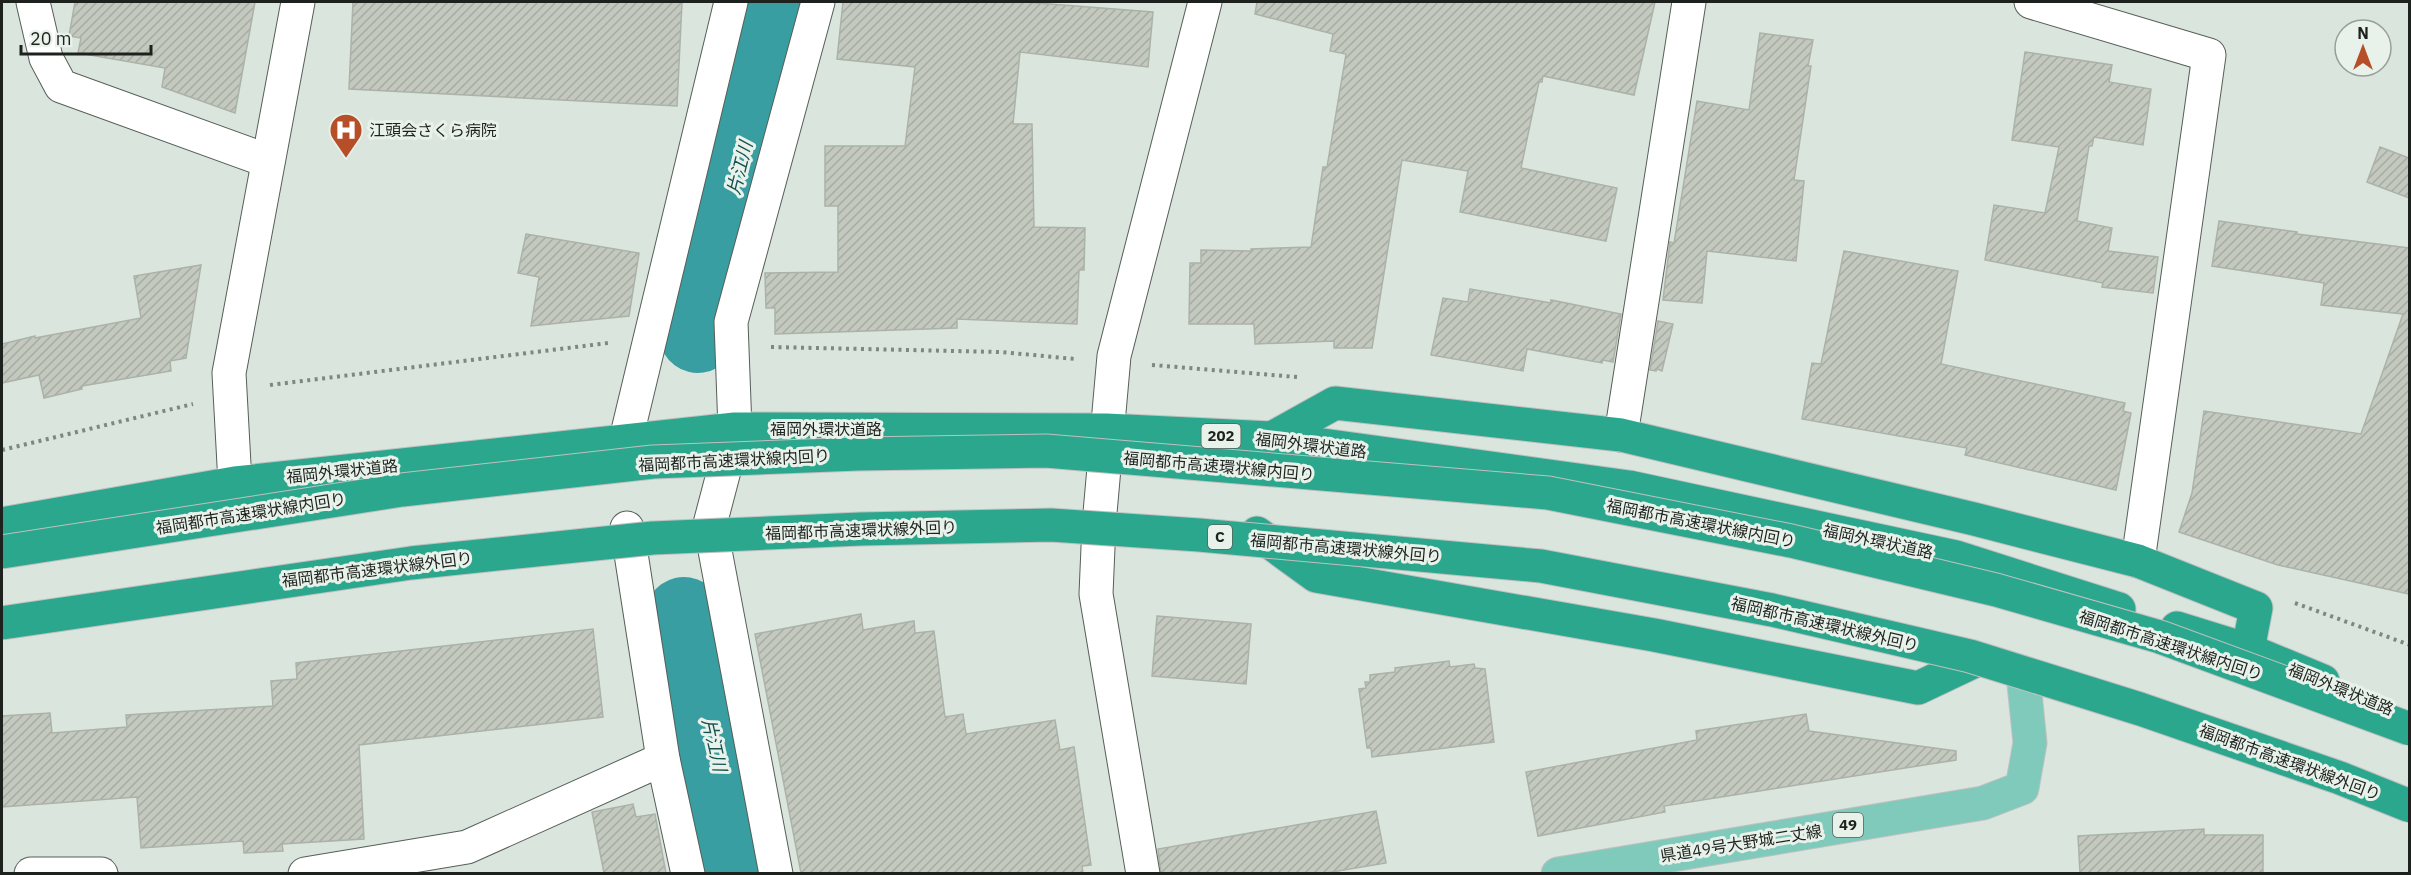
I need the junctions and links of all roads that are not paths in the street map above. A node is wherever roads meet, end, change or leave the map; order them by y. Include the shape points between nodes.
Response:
1 (33, 2) edge
2 (298, 2) edge
3 (731, 2) edge
4 (818, 2) edge
5 (1205, 2) edge
6 (1689, 2) edge
7 (2031, 2) edge
8 (268, 161) junction
9 (735, 429) junction
10 (1106, 430) junction
11 (1621, 435) junction
12 (1272, 438) junction
13 (626, 439) junction
14 (235, 483) junction
15 (2, 524) edge
16 (710, 524) junction
17 (1099, 524) junction
18 (627, 528) junction
19 (1250, 528) junction
20 (2, 552) edge
21 (2138, 561) junction
22 (1760, 608) junction
23 (2, 617) edge
24 (2, 623) edge
25 (2248, 650) junction
26 (1977, 660) junction
27 (2023, 674) junction
28 (2409, 717) edge
29 (2409, 729) edge
30 (663, 759) junction
31 (2409, 796) edge
32 (2409, 806) edge
33 (1569, 872) edge
34 (31, 873) edge
35 (101, 873) edge
36 (305, 873) edge
37 (688, 873) edge
38 (776, 873) edge
39 (1143, 873) edge

1 - 8 street via 46,58 61,86
2 - 8 street
3 - 13 street
4 - 9 street via 731,322
5 - 10 street via 1114,356
6 - 11 street
7 - 21 street via 2209,56
8 - 14 street via 229,373
9 - 10 highway, 福岡外環状道路 / 202
9 - 13 highway, 福岡外環状道路 / 202
9 - 16 street
10 - 12 highway, 福岡外環状道路 / 202
10 - 17 street
11 - 12 highway via 1335,403
11 - 21 highway
12 - 25 highway, 福岡外環状道路 / 202 via 1629,487 1956,557
13 - 14 highway, 福岡外環状道路 / 202
14 - 15 highway, 福岡外環状道路 / 202
16 - 17 highway
16 - 18 highway
16 - 38 street
17 - 19 highway
17 - 39 street via 1096,594
18 - 23 highway via 241,577
18 - 30 street
19 - 22 highway via 1623,576
19 - 26 highway via 1316,576 1654,635 1918,688
20 - 29 highway, 福岡都市高速環状線内回り, bridge via 402,490 653,462 1046,451 1548,493 1791,541 1996,590 2160,637
21 - 25 highway via 2256,608
22 - 24 highway, 福岡都市高速環状線外回り / C, bridge via 1541,566 1051,525 641,539 411,562
22 - 26 highway
22 - 32 highway, 福岡都市高速環状線外回り / C, bridge via 1992,663 2151,712
25 - 28 highway, 福岡外環状道路 / 202
26 - 27 highway
27 - 31 highway
27 - 33 main road, 県道49号大野城二丈線 / 49 via 2030,743 2022,788 1983,803
30 - 36 street via 467,847
30 - 37 street
34 - 35 street

